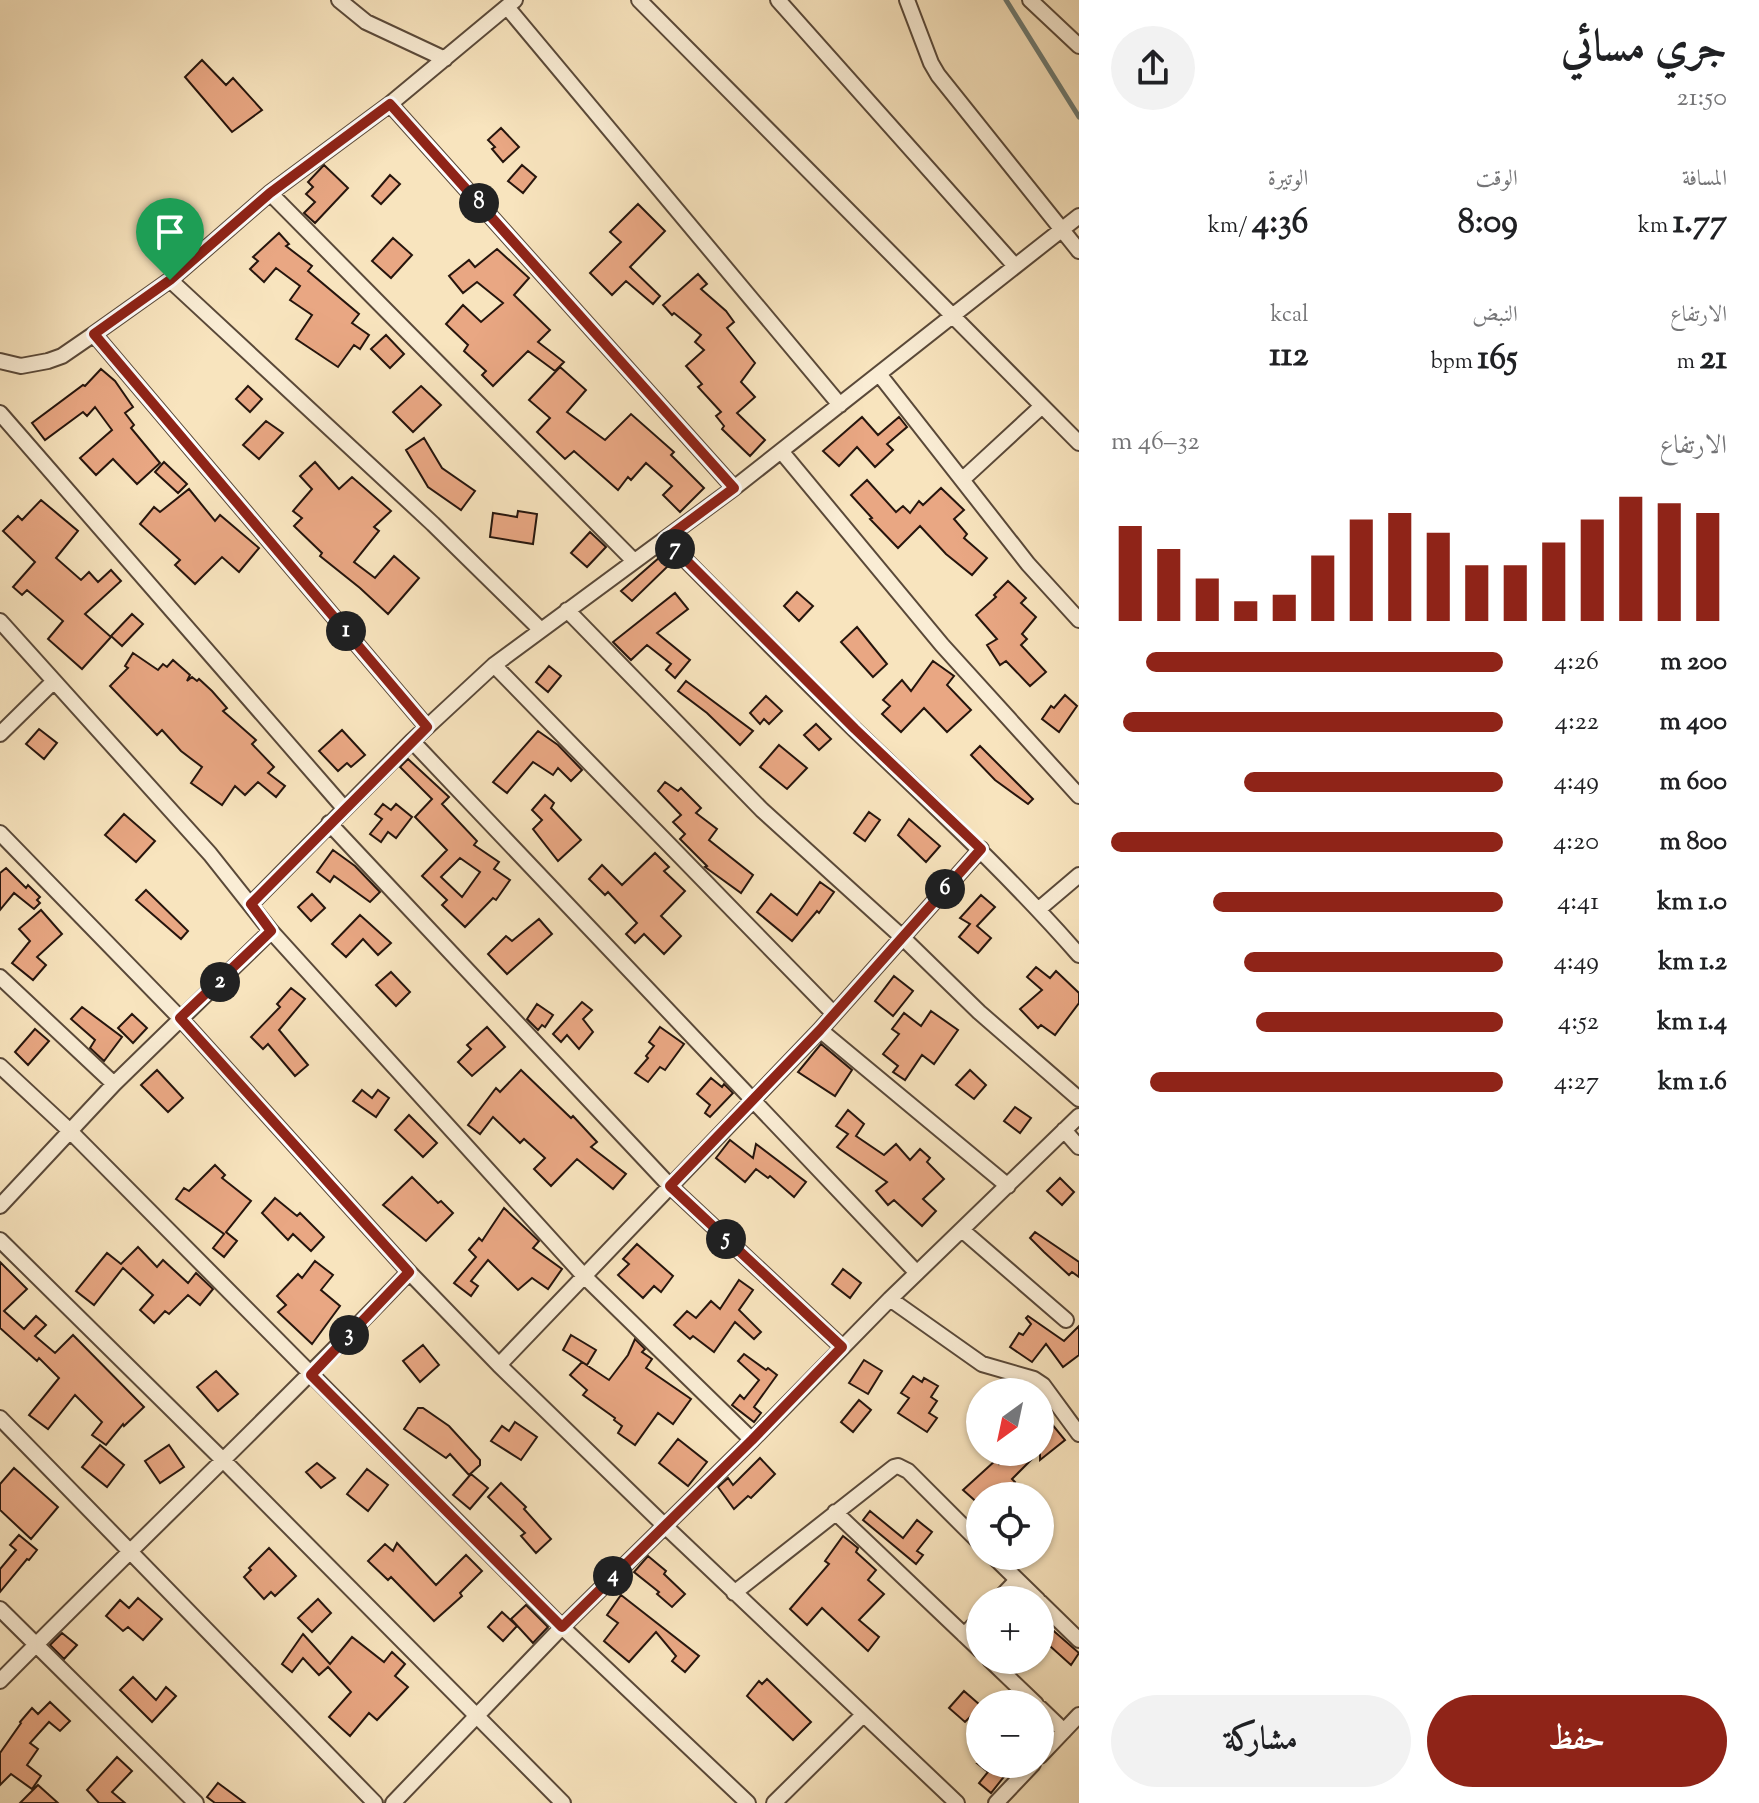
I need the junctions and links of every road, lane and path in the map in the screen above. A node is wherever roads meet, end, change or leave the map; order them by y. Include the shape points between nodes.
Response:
1 (339, 0) edge
2 (639, 0) edge
3 (778, 0) edge
4 (907, 0) edge
5 (1030, 0) edge
6 (511, 3) edge
7 (1079, 46) edge
8 (445, 59) junction
9 (390, 104) junction
10 (270, 193) junction
11 (1079, 216) edge
12 (1060, 230) junction
13 (1079, 251) edge
14 (1015, 266) junction
15 (170, 280) junction
16 (952, 315) junction
17 (94, 334) junction
18 (0, 361) edge
19 (879, 374) junction
20 (840, 405) junction
21 (1042, 406) junction
22 (0, 413) edge
23 (1079, 443) edge
24 (781, 451) junction
25 (963, 479) junction
26 (734, 488) junction
27 (665, 539) junction
28 (634, 561) junction
29 (567, 610) junction
30 (1079, 620) edge
31 (0, 621) edge
32 (541, 630) junction
33 (494, 665) junction
34 (54, 681) junction
35 (427, 727) junction
36 (0, 734) edge
37 (412, 741) junction
38 (1079, 796) edge
39 (344, 808) junction
40 (329, 823) junction
41 (0, 833) edge
42 (981, 849) junction
43 (1079, 875) edge
44 (251, 904) junction
45 (1039, 909) junction
46 (271, 931) junction
47 (901, 936) junction
48 (1079, 955) edge
49 (0, 977) edge
50 (834, 1014) junction
51 (180, 1018) junction
52 (820, 1030) junction
53 (0, 1066) edge
54 (114, 1084) junction
55 (1079, 1099) edge
56 (752, 1101) junction
57 (1079, 1116) edge
58 (1064, 1130) junction
59 (70, 1131) junction
60 (1079, 1147) edge
61 (670, 1186) junction
62 (1008, 1186) junction
63 (0, 1206) edge
64 (962, 1230) junction
65 (0, 1240) edge
66 (409, 1272) junction
67 (917, 1273) junction
68 (584, 1276) junction
69 (890, 1299) junction
70 (1066, 1320) dead end
71 (842, 1347) junction
72 (499, 1365) junction
73 (311, 1375) junction
74 (0, 1418) edge
75 (1079, 1434) edge
76 (752, 1440) junction
77 (224, 1461) junction
78 (835, 1512) junction
79 (665, 1526) junction
80 (966, 1529) edge
81 (129, 1550) junction
82 (1007, 1570) edge
83 (1017, 1580) junction
84 (1011, 1586) edge
85 (1023, 1586) edge
86 (734, 1593) junction
87 (0, 1609) edge
88 (1054, 1616) edge
89 (562, 1627) junction
90 (964, 1635) edge
91 (1079, 1640) edge
92 (36, 1645) junction
93 (1005, 1674) edge
94 (0, 1681) edge
95 (1021, 1690) edge
96 (478, 1715) junction
97 (863, 1715) junction
98 (1079, 1715) edge
99 (1054, 1721) edge
100 (1064, 1731) junction
101 (1054, 1741) edge
102 (1020, 1778) edge
103 (196, 1803) edge
104 (375, 1803) edge
105 (393, 1803) edge
106 (563, 1803) edge
107 (748, 1803) edge
108 (774, 1803) edge
109 (957, 1803) edge
110 (996, 1803) edge

1 - 8 street via 366,22
2 - 16 street
3 - 14 street
4 - 12 street via 938,75
5 - 7 street
6 - 8 street
6 - 20 street
8 - 9 street
9 - 10 street
9 - 26 street
10 - 15 street
10 - 28 street
11 - 12 street
12 - 13 street
12 - 14 street
14 - 16 street
15 - 17 street
15 - 32 street
16 - 19 street
16 - 21 street
17 - 18 street via 48,361 21,366
17 - 35 street
19 - 20 street
19 - 25 street
20 - 24 street
21 - 23 street
21 - 25 street
22 - 39 street
24 - 26 street
24 - 38 street via 942,645
25 - 30 street
26 - 27 street
27 - 28 street
27 - 42 street
28 - 29 street
29 - 32 street
29 - 47 street via 742,790
31 - 34 street
32 - 33 street
33 - 35 street
33 - 50 street
34 - 36 street
34 - 44 street
35 - 37 street
37 - 39 street
37 - 56 street
39 - 40 street
40 - 44 street
40 - 61 street
41 - 51 street
42 - 45 street
42 - 47 street
43 - 45 street
44 - 46 street
45 - 48 street
46 - 51 street
46 - 68 street
47 - 50 street
47 - 55 street
49 - 54 street
50 - 52 street
51 - 54 street
51 - 66 street
52 - 56 street
52 - 62 street
53 - 59 street
54 - 59 street
56 - 61 street
56 - 67 street
57 - 58 street
58 - 60 street
58 - 62 street
59 - 63 street
59 - 73 street
61 - 68 street
61 - 71 street
62 - 64 street
64 - 67 street
64 - 70 street
65 - 77 street
66 - 72 street
66 - 73 street
67 - 69 street
68 - 72 street
68 - 76 street
69 - 71 street
69 - 75 street via 982,1364 1043,1385
71 - 76 street
72 - 79 street
73 - 77 street
73 - 89 street
74 - 81 street
76 - 79 street
77 - 81 street
77 - 96 street
78 - 80 street via 898,1466
78 - 86 street
78 - 90 street
79 - 86 street
79 - 89 street
81 - 92 street
81 - 104 street
82 - 83 street
83 - 84 street
83 - 85 street
86 - 97 street
87 - 92 street
88 - 91 street
89 - 96 street
89 - 107 street
92 - 94 street
92 - 103 street
93 - 95 street
96 - 105 street
96 - 106 street
97 - 108 street
97 - 109 street
98 - 100 street
99 - 100 street
100 - 101 street
102 - 110 street

